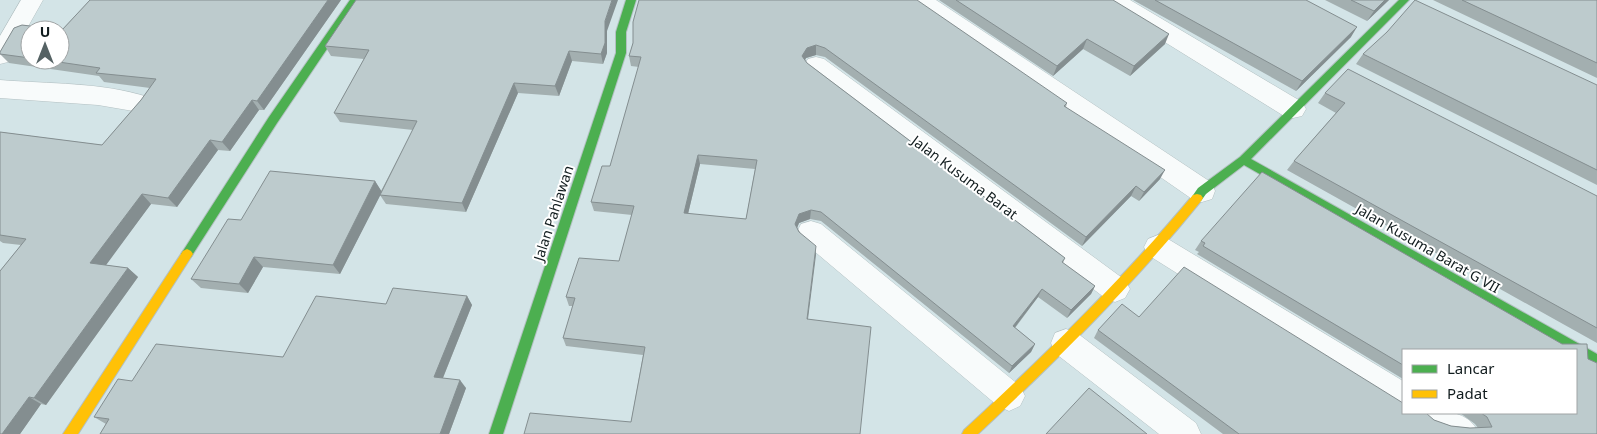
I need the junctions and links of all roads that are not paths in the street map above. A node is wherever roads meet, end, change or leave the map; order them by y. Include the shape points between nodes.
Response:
1 (32, 0) edge
2 (355, 0) edge
3 (631, 0) edge
4 (920, 0) edge
5 (1113, 0) edge
6 (1404, 0) edge
7 (0, 56) edge
8 (816, 65) dead end
9 (1338, 65) junction
10 (1364, 79) edge
11 (0, 90) edge
12 (138, 103) edge
13 (1293, 109) junction
14 (1244, 160) junction
15 (1202, 191) junction
16 (811, 232) dead end
17 (1158, 247) junction
18 (1115, 289) junction
19 (1066, 343) junction
20 (1574, 349) edge
21 (1577, 351) edge
22 (1597, 362) edge
23 (1009, 396) junction
24 (1402, 397) edge
25 (1430, 414) edge
26 (70, 434) edge
27 (496, 434) edge
28 (969, 434) edge
29 (1185, 434) edge
30 (1463, 434) edge

1 - 7 street
2 - 26 street via 273,120
3 - 27 street, Jalan Pahlawan via 621,32 621,53
4 - 15 street
5 - 13 street
6 - 9 street via 1362,30
8 - 18 street, Jalan Kusuma Barat
9 - 10 street
9 - 13 street
11 - 12 street via 98,96
13 - 14 street
14 - 15 street
14 - 20 street, Jalan Kusuma Barat G VII
15 - 17 street
16 - 23 street
17 - 18 street
17 - 24 street
18 - 19 street
19 - 23 street
19 - 29 street
21 - 22 street, Jalan Kusuma Barat G VII
23 - 28 street
25 - 30 street

